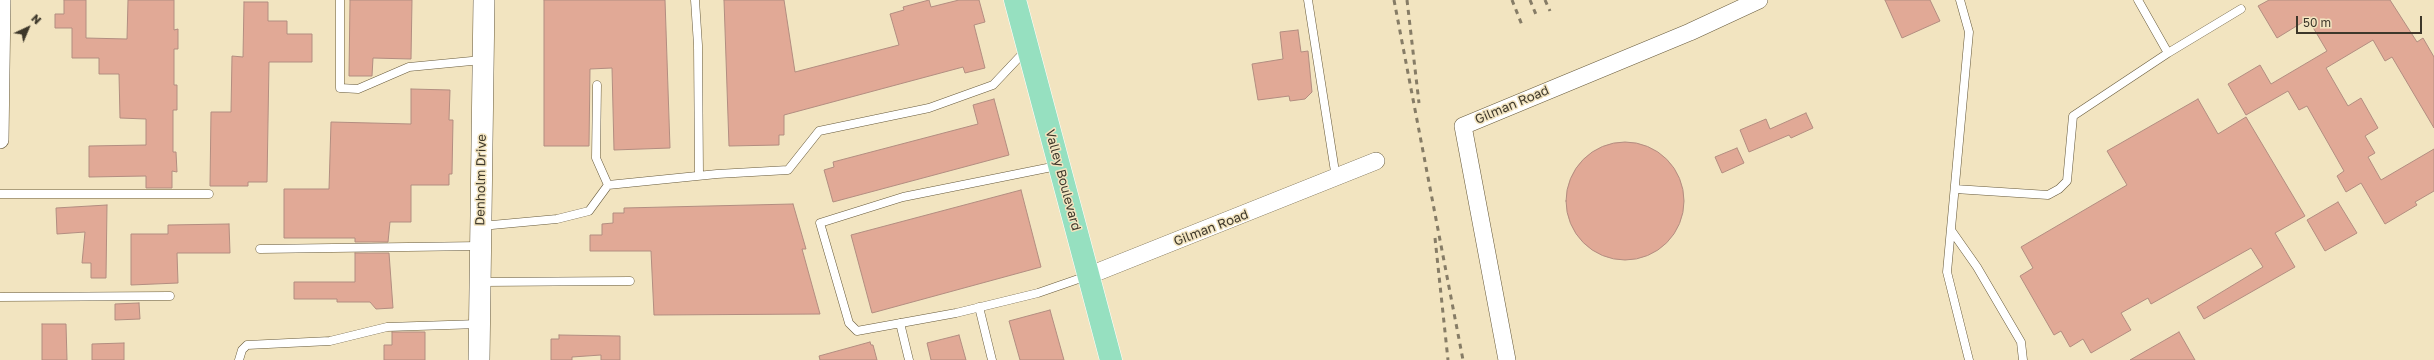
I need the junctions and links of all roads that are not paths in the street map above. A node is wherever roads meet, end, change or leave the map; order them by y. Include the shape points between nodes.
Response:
1 (2, 0) edge
2 (340, 0) edge
3 (484, 0) edge
4 (694, 0) edge
5 (1015, 0) edge
6 (1308, 0) edge
7 (1759, 0) edge
8 (1960, 0) edge
9 (2138, 0) edge
10 (2241, 9) dead end
11 (1028, 48) junction
12 (2168, 53) junction
13 (483, 60) junction
14 (597, 85) dead end
15 (0, 140) edge
16 (1376, 161) dead end
17 (1058, 166) junction
18 (699, 175) junction
19 (1336, 178) junction
20 (608, 185) junction
21 (1955, 189) junction
22 (0, 194) edge
23 (209, 194) dead end
24 (1951, 230) junction
25 (481, 236) junction
26 (260, 249) dead end
27 (1090, 275) junction
28 (630, 281) dead end
29 (480, 282) junction
30 (0, 296) edge
31 (170, 296) dead end
32 (978, 307) junction
33 (900, 323) junction
34 (480, 324) junction
35 (239, 360) edge
36 (479, 360) edge
37 (909, 360) edge
38 (992, 360) edge
39 (1111, 360) edge
40 (1507, 360) edge
41 (1969, 360) edge
42 (2023, 360) edge

1 - 15 street
2 - 13 lane via 340,88 358,89 409,67
3 - 13 street, Denholm Drive
4 - 18 lane via 698,45
5 - 11 main road, Valley Boulevard
6 - 19 lane
7 - 40 street, Gilman Road via 1690,32 1463,126
8 - 21 lane via 1968,32
9 - 12 lane
10 - 12 lane
11 - 17 main road, Valley Boulevard
11 - 18 lane via 993,85 930,108 819,131 788,170
12 - 21 lane via 2072,116 2067,182 2059,189 2048,195
13 - 25 street, Denholm Drive
14 - 20 lane via 596,158
16 - 19 street, Gilman Road
17 - 27 main road, Valley Boulevard
17 - 33 lane via 903,197 820,224 849,323 857,332
18 - 20 lane
19 - 27 street, Gilman Road
20 - 25 lane via 589,211 557,219 528,222
21 - 24 lane
22 - 23 lane
24 - 41 lane via 1947,272
24 - 42 lane via 1977,267 2021,342
25 - 26 lane
25 - 29 street, Denholm Drive
27 - 32 lane via 1038,292
27 - 39 main road, Valley Boulevard
28 - 29 lane
29 - 34 street, Denholm Drive
30 - 31 lane
32 - 33 lane
32 - 38 lane
33 - 37 lane
34 - 35 lane via 387,326 330,341 247,345 242,350
34 - 36 street, Denholm Drive

